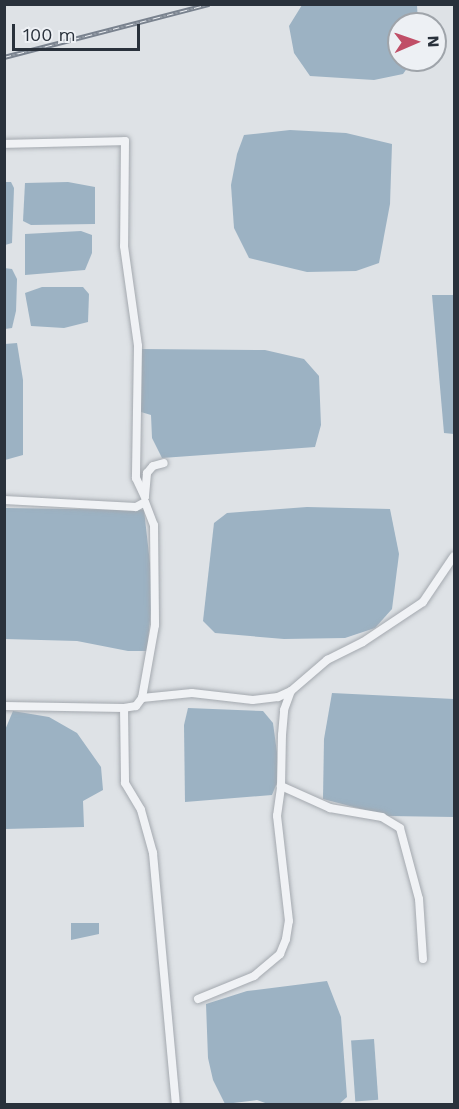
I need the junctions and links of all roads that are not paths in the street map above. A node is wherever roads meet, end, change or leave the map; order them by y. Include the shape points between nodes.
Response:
1 (4, 144) edge
2 (164, 463) dead end
3 (145, 499) junction
4 (4, 500) edge
5 (454, 556) edge
6 (291, 691) junction
7 (142, 698) junction
8 (4, 706) edge
9 (124, 708) junction
10 (281, 786) junction
11 (423, 959) dead end
12 (198, 999) dead end
13 (177, 1104) edge

1 - 3 street via 125,141 124,246 138,346 135,478
2 - 3 street via 147,473
3 - 4 street via 135,507
3 - 7 street via 154,525 157,602
5 - 6 street via 423,602 363,642 327,660
6 - 7 street via 253,700 192,693
6 - 10 street via 284,710
7 - 9 street via 136,706
8 - 9 street
9 - 13 street via 125,783 141,810 153,853
10 - 11 street via 330,808 382,817 400,828 419,899
10 - 12 street via 277,816 288,921 286,939 280,954 254,976

